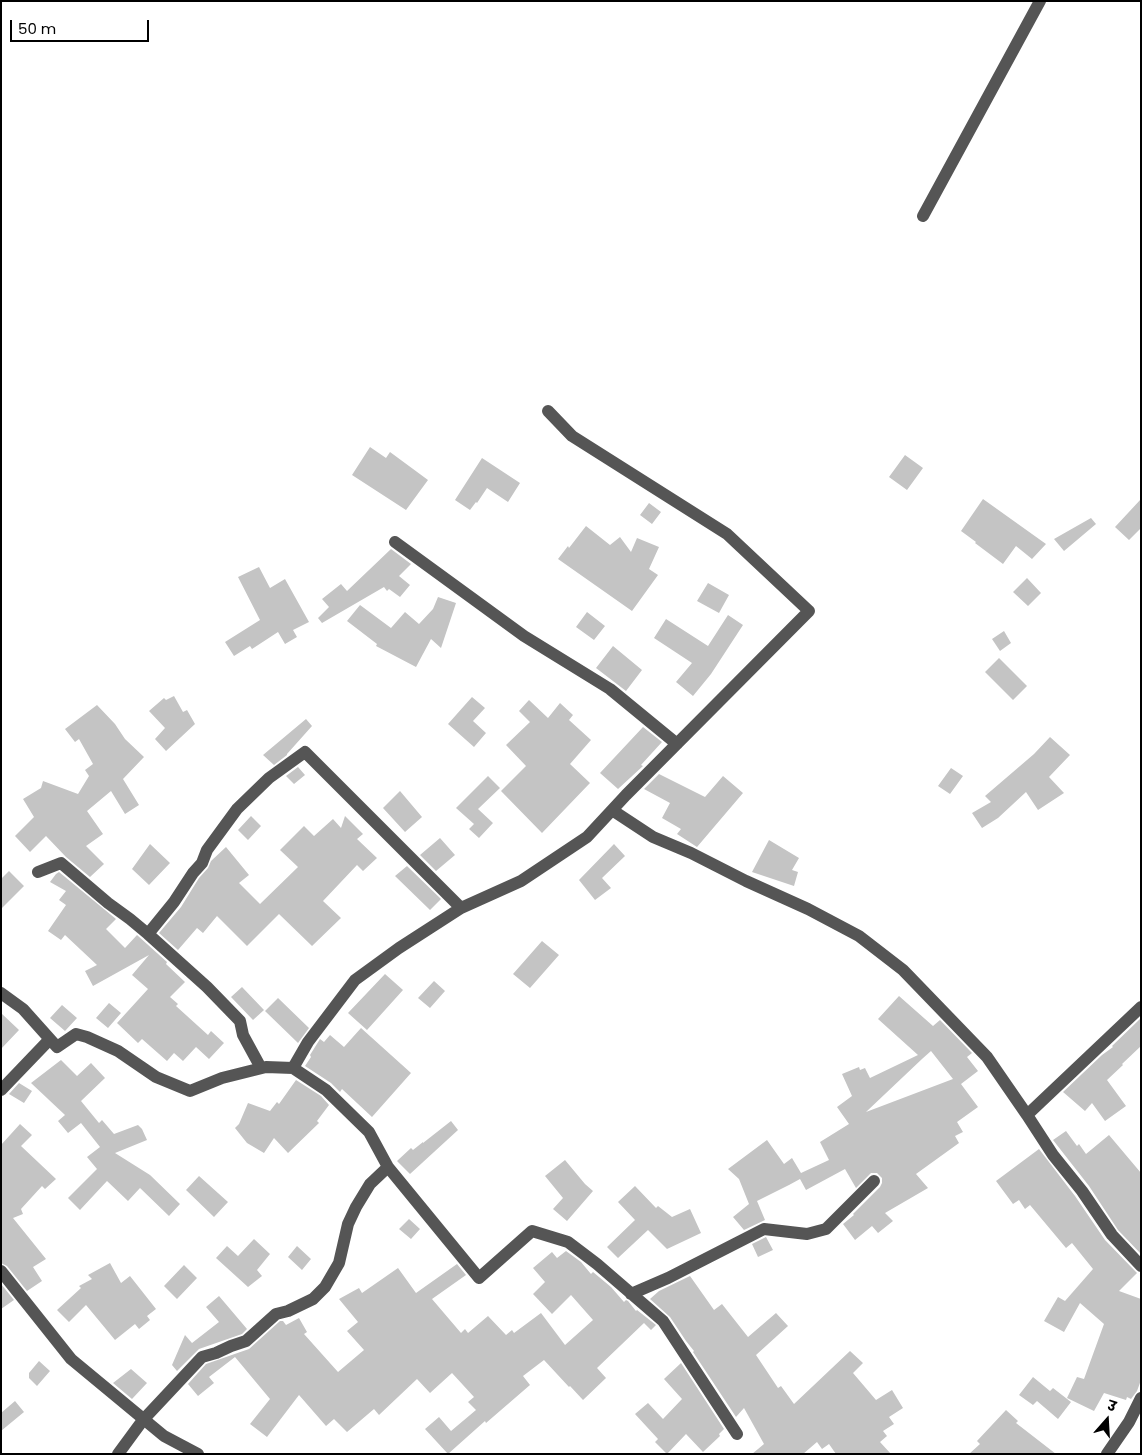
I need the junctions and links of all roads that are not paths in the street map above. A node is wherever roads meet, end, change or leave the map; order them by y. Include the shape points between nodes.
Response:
1 (1040, 1) edge
2 (923, 216) dead end
3 (548, 411) dead end
4 (395, 542) dead end
5 (677, 744) junction
6 (612, 810) junction
7 (38, 872) dead end
8 (461, 908) junction
9 (148, 934) junction
10 (1, 993) edge
11 (1141, 1007) edge
12 (50, 1039) junction
13 (261, 1068) junction
14 (293, 1068) junction
15 (1, 1090) edge
16 (1027, 1115) junction
17 (388, 1167) junction
18 (874, 1181) dead end
19 (1141, 1266) edge
20 (1, 1271) edge
21 (631, 1294) junction
22 (1141, 1398) edge
23 (143, 1420) junction
24 (737, 1434) dead end
25 (118, 1454) edge
26 (198, 1454) edge
27 (1107, 1454) edge

1 - 2 street
3 - 5 street via 572,436 727,534 809,611
4 - 5 street via 524,636 610,689
5 - 6 street
6 - 8 street via 587,837 521,881
6 - 16 street via 653,837 859,936 903,970 987,1057
7 - 9 street via 61,863
8 - 9 street via 305,752 268,778 237,809 207,850 202,863
8 - 14 street via 355,980 308,1042
9 - 13 street via 208,987 240,1022 243,1035
10 - 12 street via 23,1009
11 - 16 street
12 - 13 street via 57,1047 76,1034 87,1037 118,1051 156,1077 190,1091 222,1078
12 - 15 street
13 - 14 street
14 - 17 street via 326,1090 369,1132
16 - 19 street via 1112,1235
17 - 21 street via 479,1278 532,1231 568,1242
17 - 23 street via 370,1184 356,1208 348,1224 340,1263 326,1287 313,1299 276,1314 246,1341 202,1357
18 - 21 street via 826,1229 807,1234 764,1228
20 - 23 street via 71,1359
21 - 24 street via 663,1321
22 - 27 street
23 - 25 street
23 - 26 street via 164,1436

